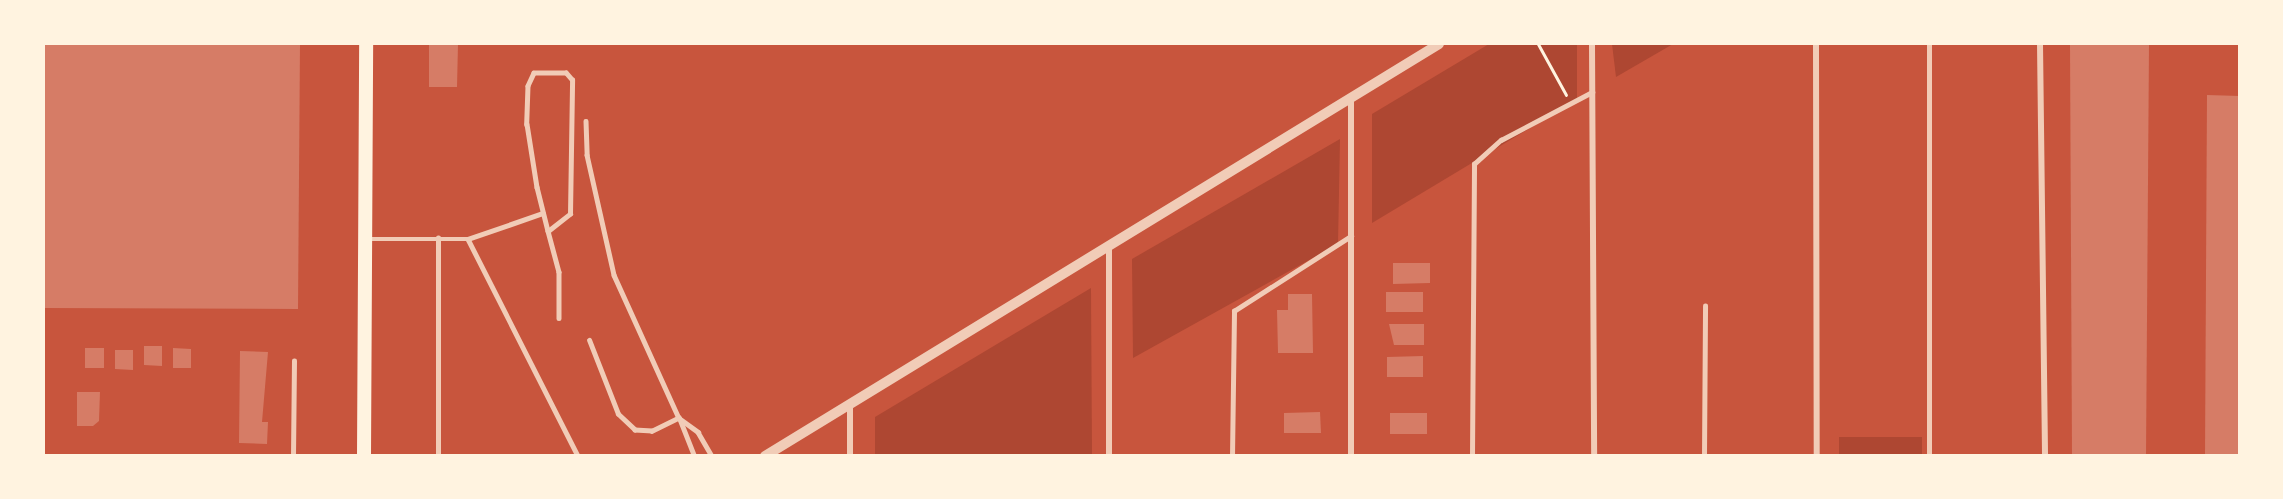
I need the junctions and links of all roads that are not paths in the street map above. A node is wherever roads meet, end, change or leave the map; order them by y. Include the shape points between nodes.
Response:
1 (366, 44) edge
2 (1439, 44) edge
3 (1592, 44) edge
4 (1816, 44) edge
5 (1929, 44) edge
6 (2040, 44) edge
7 (1592, 93) junction
8 (1351, 95) junction
9 (586, 121) dead end
10 (543, 213) junction
11 (548, 231) junction
12 (1351, 236) junction
13 (438, 238) junction
14 (365, 239) junction
15 (468, 239) junction
16 (1109, 246) junction
17 (1705, 306) dead end
18 (559, 318) dead end
19 (589, 340) dead end
20 (294, 361) dead end
21 (850, 402) junction
22 (679, 418) junction
23 (293, 456) edge
24 (364, 456) edge
25 (438, 456) edge
26 (578, 456) edge
27 (694, 456) edge
28 (712, 456) edge
29 (765, 456) edge
30 (850, 456) edge
31 (1109, 456) edge
32 (1232, 456) edge
33 (1351, 456) edge
34 (1472, 456) edge
35 (1594, 456) edge
36 (1704, 456) edge
37 (1817, 456) edge
38 (1929, 456) edge
39 (2045, 456) edge

1 - 14 main road
2 - 8 street
3 - 7 street
4 - 37 street
5 - 38 lane
6 - 39 street
7 - 34 lane via 1501,140 1474,164
7 - 35 street
8 - 12 street
8 - 16 street
9 - 22 lane via 587,155 614,274
10 - 11 lane
10 - 11 lane via 527,124 528,86 534,73 566,73 572,80 570,214
10 - 15 lane
11 - 18 lane via 559,272
12 - 32 lane via 1234,311
12 - 33 street
13 - 14 lane
13 - 15 lane
13 - 25 lane
14 - 24 main road
15 - 26 lane
16 - 21 street
16 - 31 street
17 - 36 lane
19 - 22 lane via 618,414 635,430 652,431
20 - 23 lane
21 - 29 street
21 - 30 street
22 - 27 lane
22 - 28 lane via 698,432

